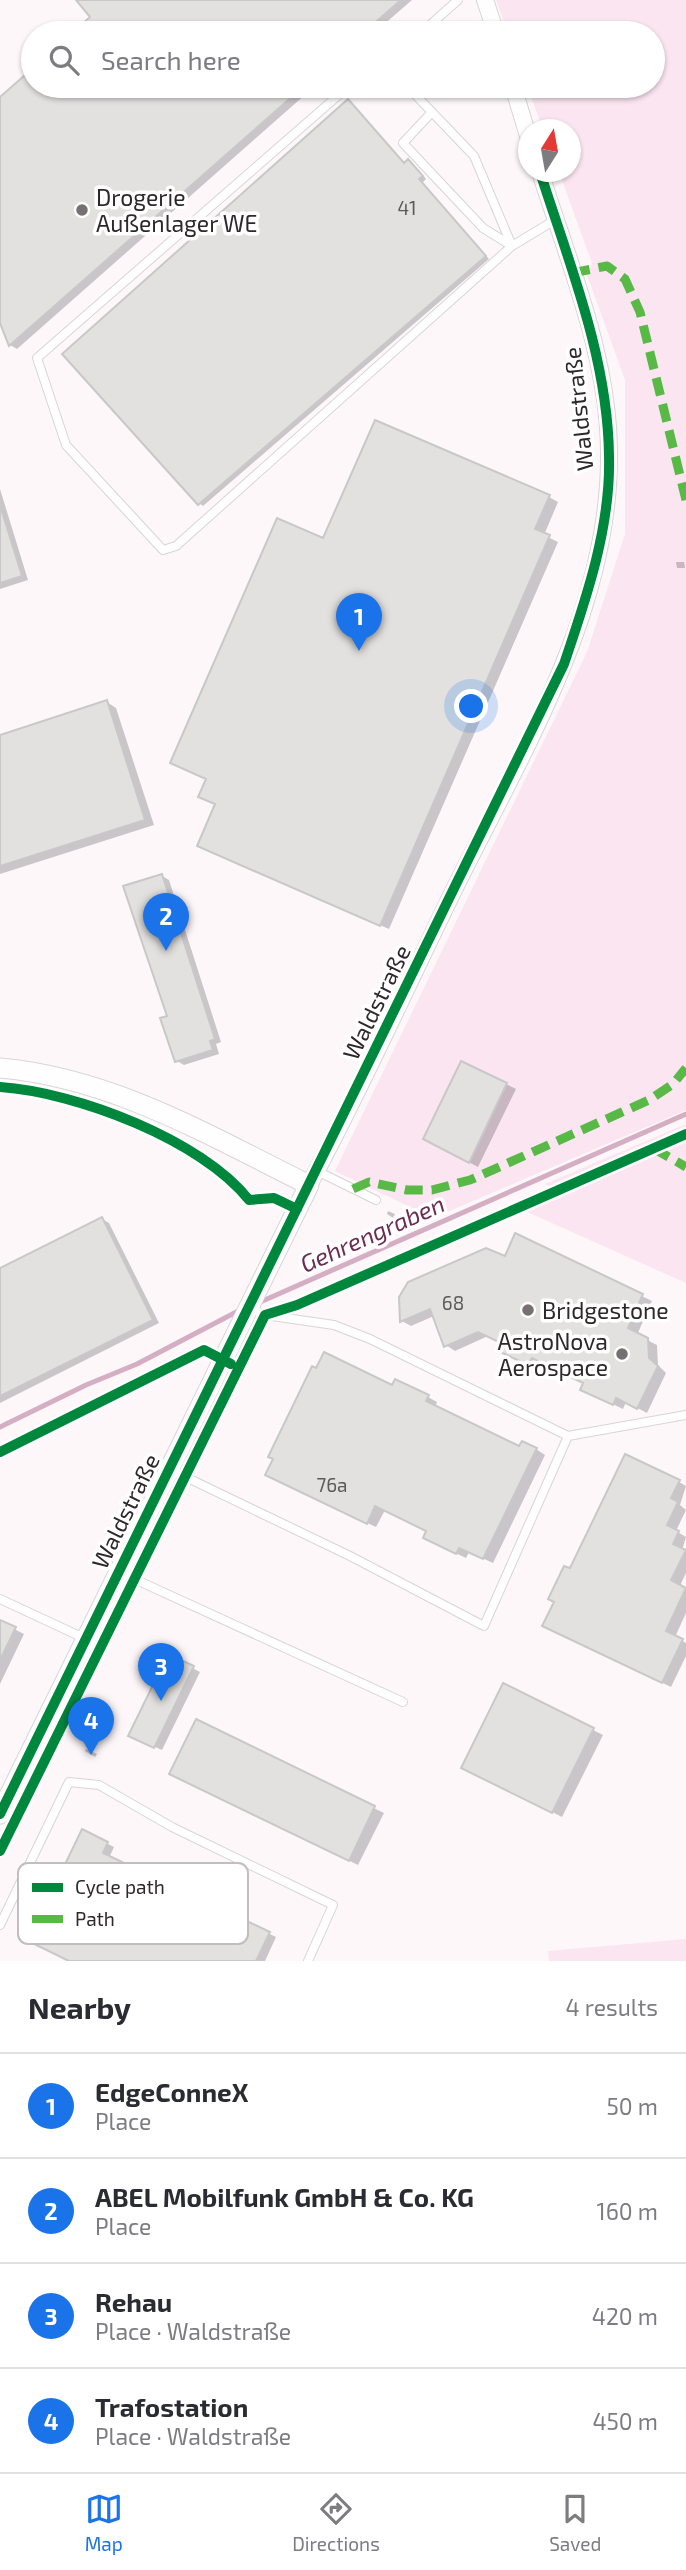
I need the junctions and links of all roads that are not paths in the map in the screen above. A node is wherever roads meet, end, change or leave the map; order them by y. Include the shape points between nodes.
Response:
1 (458, 0) edge
2 (485, 0) edge
3 (434, 21) edge
4 (492, 21) edge
5 (335, 98) edge
6 (419, 98) edge
7 (517, 98) edge
8 (432, 112) junction
9 (523, 119) edge
10 (543, 182) edge
11 (555, 220) junction
12 (512, 246) junction
13 (0, 1068) edge
14 (313, 1178) junction
15 (376, 1200) dead end
16 (251, 1308) junction
17 (686, 1415) edge
18 (568, 1436) junction
19 (169, 1469) junction
20 (119, 1572) junction
21 (0, 1599) edge
22 (86, 1639) junction
23 (403, 1702) dead end
24 (0, 1814) edge
25 (30, 1863) edge
26 (246, 1863) edge
27 (248, 1864) edge
28 (18, 1888) edge
29 (0, 1925) edge
30 (308, 1961) edge

1 - 3 lane
2 - 4 street
5 - 12 lane via 37,358 66,445 163,550 176,547
6 - 8 lane
7 - 9 street
8 - 12 lane via 474,156
8 - 12 lane via 403,143 483,228
10 - 11 street, Waldstraße
11 - 12 lane
11 - 14 street, Waldstraße via 591,333 610,457 593,570 564,664
13 - 14 street via 106,1089
14 - 15 lane
14 - 16 street, Waldstraße
16 - 18 lane via 294,1321 334,1325 370,1339
16 - 19 street, Waldstraße
17 - 18 lane
18 - 19 lane, Waldstraße via 484,1626
19 - 20 street, Waldstraße
20 - 22 street, Waldstraße
20 - 23 lane
21 - 22 lane
22 - 24 street, Waldstraße
25 - 26 lane via 69,1782 99,1785
27 - 30 lane via 333,1905
28 - 29 lane

